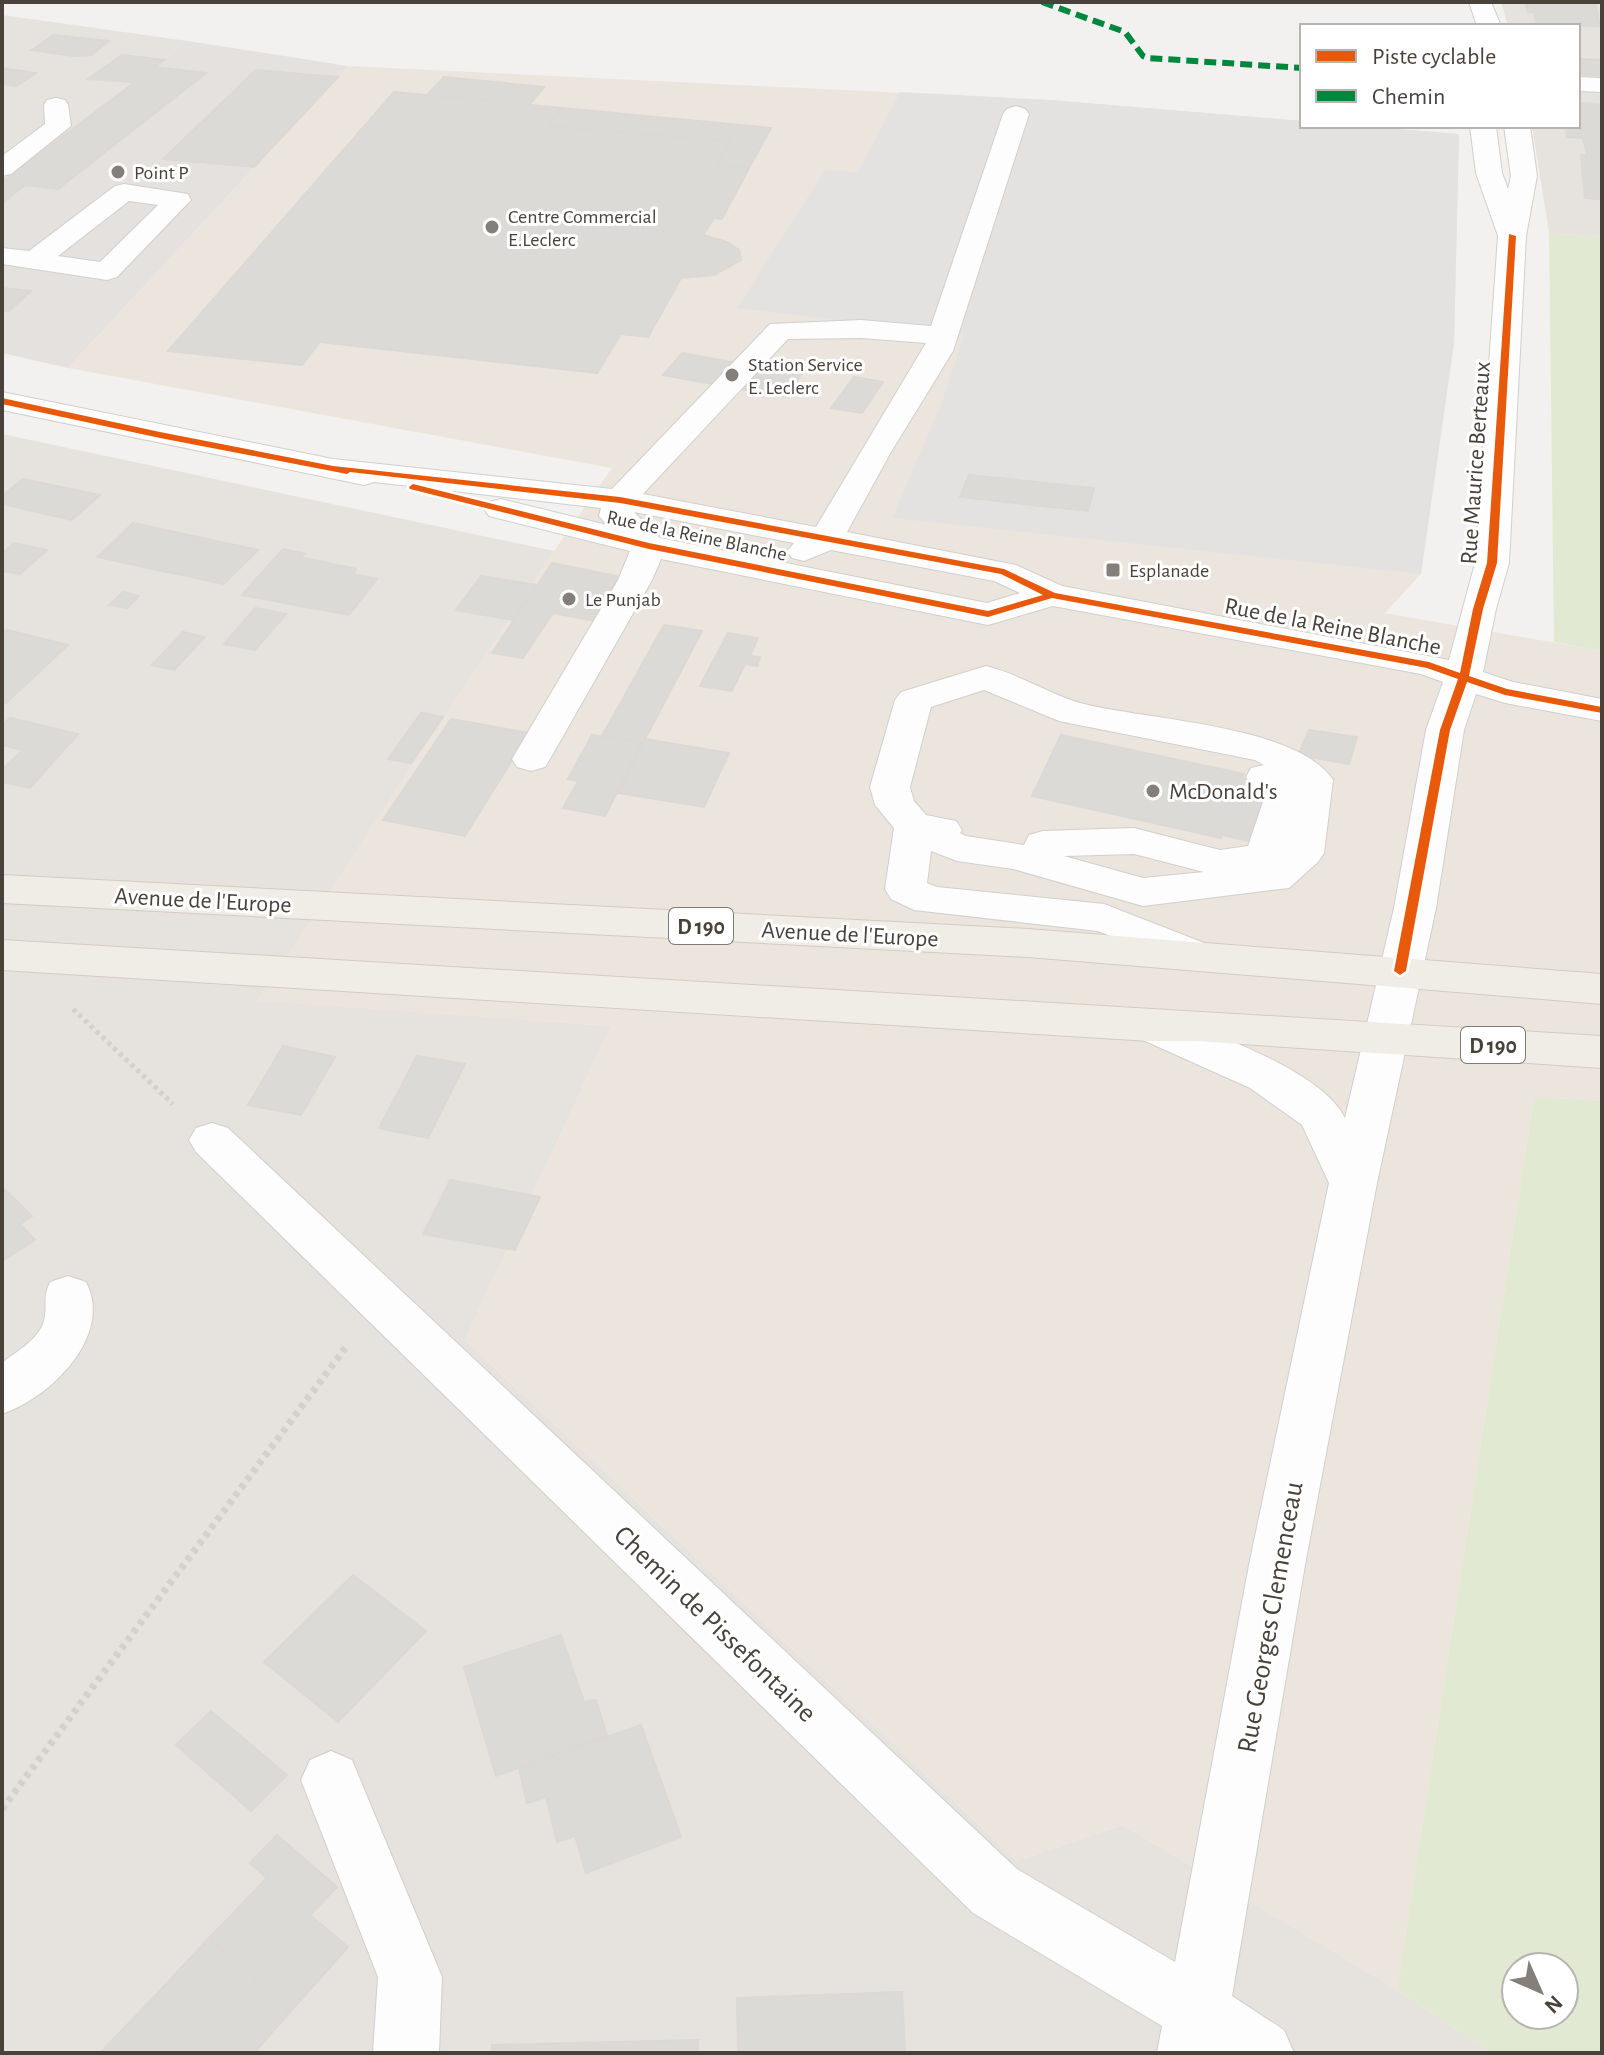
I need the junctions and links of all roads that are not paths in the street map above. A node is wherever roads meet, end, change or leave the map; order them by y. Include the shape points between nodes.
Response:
1 (1580, 84) edge
2 (1602, 85) edge
3 (56, 105) dead end
4 (1016, 114) dead end
5 (1483, 128) edge
6 (1517, 128) edge
7 (2, 168) edge
8 (1512, 236) junction
9 (2, 256) edge
10 (35, 260) dead end
11 (942, 336) junction
12 (2, 401) edge
13 (335, 468) junction
14 (620, 500) junction
15 (827, 538) junction
16 (649, 546) junction
17 (699, 556) junction
18 (856, 590) junction
19 (1052, 595) junction
20 (1464, 676) junction
21 (986, 677) junction
22 (1602, 710) edge
23 (1072, 713) junction
24 (531, 759) dead end
25 (914, 826) junction
26 (2, 889) edge
27 (9, 955) edge
28 (1197, 956) junction
29 (1400, 971) junction
30 (1602, 989) edge
31 (1150, 1025) junction
32 (1384, 1037) junction
33 (1602, 1052) edge
34 (212, 1140) road end
35 (1353, 1183) junction
36 (68, 1296) dead end
37 (2, 1393) edge
38 (331, 1780) dead end
39 (1195, 2032) edge
40 (406, 2053) edge
41 (1261, 2053) edge

1 - 2 street
3 - 7 street via 58,126
4 - 11 street
5 - 8 street, Rue Maurice Berteaux via 1489,173
6 - 8 street, Rue Maurice Berteaux via 1524,176
8 - 20 street, Rue Maurice Berteaux via 1492,563
9 - 10 street
11 - 14 street via 780,330
11 - 15 street
12 - 13 street, Rue de la Reine Blanche
13 - 14 street, Rue de la Reine Blanche
13 - 16 street, Rue de la Reine Blanche
14 - 15 street, Rue de la Reine Blanche
14 - 16 street via 616,516
15 - 17 street via 791,559 734,551
15 - 18 street
15 - 19 street, Rue de la Reine Blanche via 1004,572
16 - 17 street, Rue de la Reine Blanche
16 - 24 street via 635,580
17 - 18 street, Rue de la Reine Blanche
18 - 19 street, Rue de la Reine Blanche via 988,614
19 - 20 street, Rue de la Reine Blanche via 1429,665
19 - 21 street via 1001,634
20 - 22 street, Rue de la Reine Blanche via 1505,692
20 - 29 street, Rue Maurice Berteaux via 1445,730
21 - 23 street
21 - 25 street via 914,700 890,787 895,805
23 - 25 street via 1122,742 1289,783 1265,857 1220,863 1134,841 1043,844
23 - 25 street via 1267,750 1314,780 1304,853 1275,878 1143,892 1015,856 957,848
25 - 28 street via 906,889 929,900 1104,918
26 - 28 main road, Avenue de l'Europe / D 190
27 - 31 main road, D 190
28 - 29 main road, Avenue de l'Europe / D 190
29 - 30 main road, Avenue de l'Europe / D 190
29 - 32 street, Rue Maurice Berteaux
31 - 32 main road, D 190
31 - 35 street via 1266,1076 1320,1114
32 - 33 main road, D 190
32 - 35 street, Rue Georges Clemenceau
34 - 39 street, Chemin de Pissefontaine via 995,1891
35 - 39 street, Rue Georges Clemenceau via 1277,1565
36 - 37 street via 69,1322 52,1352
38 - 40 street via 410,1977
39 - 41 street, Chemin de Pissefontaine

